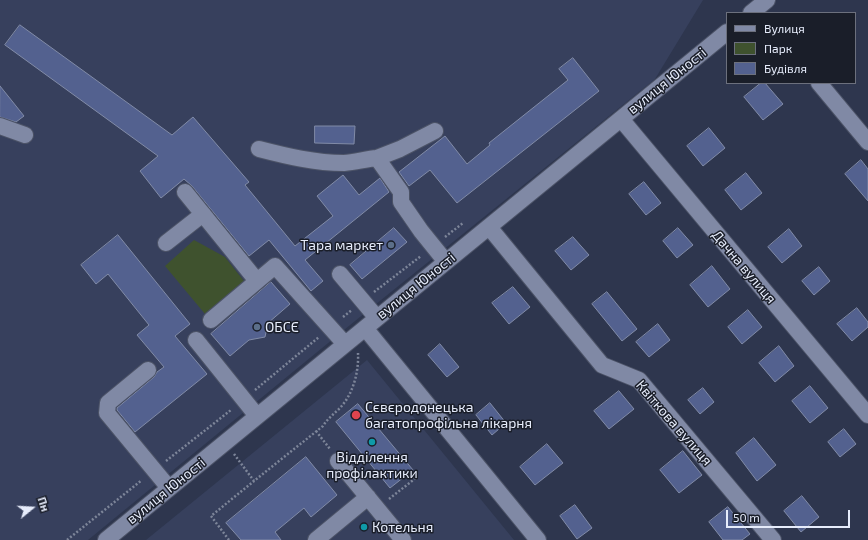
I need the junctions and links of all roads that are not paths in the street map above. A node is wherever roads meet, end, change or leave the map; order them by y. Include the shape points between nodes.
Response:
1 (726, 33) edge
2 (819, 84) edge
3 (621, 119) junction
4 (0, 126) edge
5 (435, 131) dead end
6 (25, 135) dead end
7 (868, 142) edge
8 (259, 149) dead end
9 (377, 158) junction
10 (185, 192) dead end
11 (203, 214) junction
12 (489, 227) junction
13 (166, 243) dead end
14 (446, 262) junction
15 (340, 274) dead end
16 (257, 281) junction
17 (211, 320) dead end
18 (371, 323) junction
19 (196, 340) dead end
20 (352, 348) junction
21 (148, 370) dead end
22 (868, 415) edge
23 (257, 416) junction
24 (335, 457) road end
25 (169, 488) junction
26 (373, 503) junction
27 (106, 540) edge
28 (316, 540) edge
29 (403, 540) edge
30 (538, 540) edge
31 (773, 540) edge

1 - 3 street, вулиця Юності
2 - 7 street
3 - 12 street, вулиця Юності
3 - 22 street, Дачна вулиця
4 - 6 street
5 - 9 street
8 - 9 street via 316,161 345,163
9 - 14 street via 401,192 401,202
10 - 11 street
11 - 13 street
11 - 16 street
12 - 14 street, вулиця Юності
12 - 31 street, Квіткова вулиця via 602,365 639,380
14 - 18 street, вулиця Юності
15 - 18 street via 363,302
16 - 17 street
16 - 20 street via 275,266
18 - 20 street, вулиця Юності
18 - 30 street
19 - 23 street
20 - 23 street, вулиця Юності
21 - 25 street via 108,403 107,413
23 - 25 street, вулиця Юності
24 - 26 street
25 - 27 street, вулиця Юності
26 - 28 street
26 - 29 street

